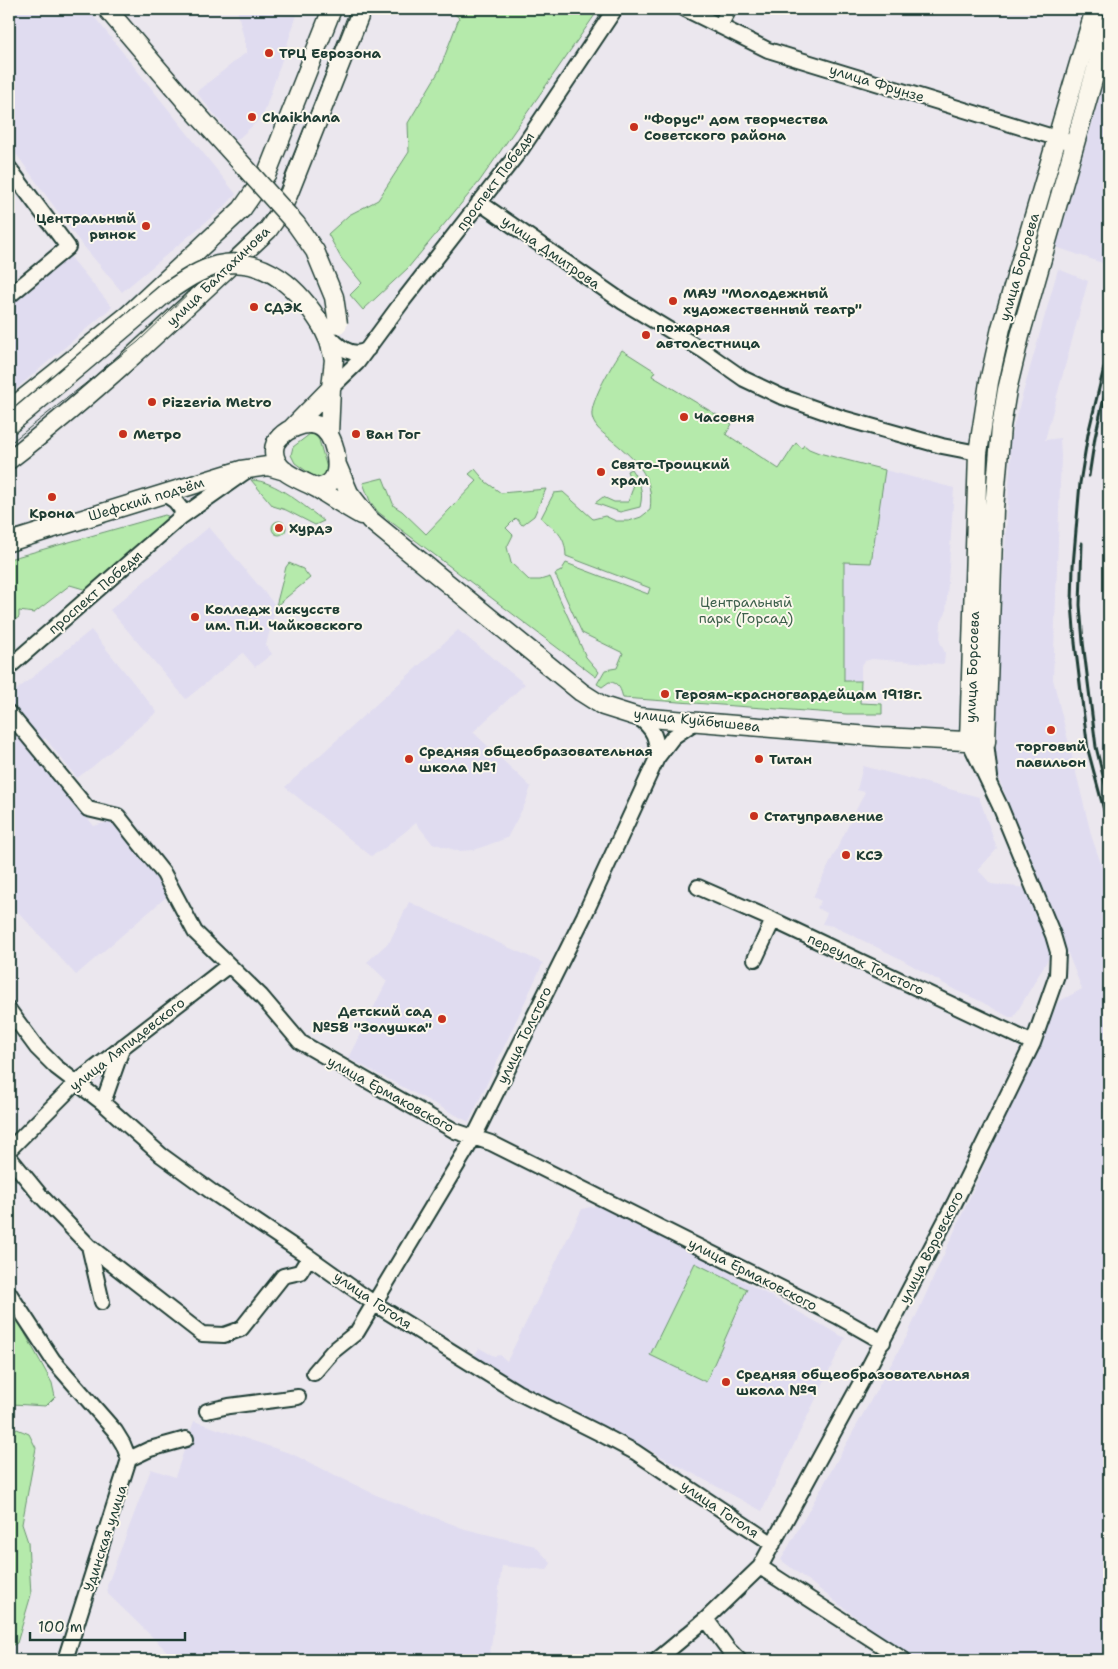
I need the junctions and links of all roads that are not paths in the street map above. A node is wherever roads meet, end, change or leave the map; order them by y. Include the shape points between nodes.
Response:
1 (107, 9) edge
2 (332, 9) edge
3 (362, 9) edge
4 (615, 9) edge
5 (685, 9) edge
6 (729, 9) edge
7 (1095, 9) edge
8 (1109, 24) edge
9 (720, 26) junction
10 (1057, 138) junction
11 (1074, 143) junction
12 (9, 168) edge
13 (479, 202) junction
14 (9, 296) edge
15 (336, 340) junction
16 (368, 349) junction
17 (331, 388) junction
18 (9, 410) edge
19 (9, 425) edge
20 (291, 429) junction
21 (329, 434) junction
22 (978, 453) junction
23 (9, 460) edge
24 (336, 465) junction
25 (252, 467) junction
26 (285, 471) junction
27 (316, 488) junction
28 (163, 493) junction
29 (181, 517) junction
30 (370, 520) junction
31 (9, 542) edge
32 (9, 667) edge
33 (9, 713) edge
34 (638, 716) junction
35 (695, 722) junction
36 (978, 742) junction
37 (657, 758) junction
38 (698, 887) dead end
39 (773, 920) junction
40 (755, 959) dead end
41 (229, 965) junction
42 (9, 1010) edge
43 (1033, 1043) junction
44 (123, 1046) junction
45 (76, 1082) junction
46 (102, 1103) junction
47 (474, 1138) junction
48 (9, 1150) edge
49 (9, 1157) edge
50 (89, 1246) junction
51 (309, 1257) junction
52 (9, 1293) edge
53 (102, 1302) dead end
54 (375, 1304) junction
55 (883, 1342) junction
56 (314, 1373) dead end
57 (298, 1397) dead end
58 (207, 1411) dead end
59 (186, 1439) dead end
60 (128, 1460) junction
61 (773, 1544) junction
62 (760, 1567) junction
63 (706, 1619) junction
64 (65, 1660) edge
65 (657, 1660) edge
66 (739, 1660) edge
67 (904, 1660) edge

1 - 15 main road, улица Куйбышева, bridge via 296,224 315,252 334,297
2 - 18 main road via 267,173 242,209 128,315
3 - 23 main road, улица Балтахинова via 280,214 268,230 140,350
4 - 13 street, проспект Победы via 522,148
5 - 9 street, улица Фрунзе
6 - 9 street
7 - 10 main road, улица Борсоева
8 - 11 main road, улица Борсоева
9 - 10 street, улица Фрунзе via 768,50
10 - 11 street, улица Фрунзе
10 - 22 main road, улица Борсоева via 1001,328
11 - 36 main road, улица Борсоева via 1020,336 1001,427
12 - 14 street via 68,247
13 - 16 street, проспект Победы
13 - 22 street, улица Дмитрова via 624,302 744,379 842,418
15 - 16 street via 358,353
15 - 17 main road, улица Куйбышева
15 - 19 main road, bridge via 298,293 279,278 254,267 219,265 196,274 167,292
16 - 17 street, проспект Победы
17 - 20 main road
17 - 21 main road, улица Куйбышева
20 - 21 main road via 311,424
20 - 26 main road via 279,438 275,447 275,459
21 - 24 main road, улица Куйбышева
22 - 36 main road, улица Борсоева
24 - 27 main road via 332,481
24 - 30 main road, улица Куйбышева via 349,493
25 - 26 main road, Шефский подъём via 268,466
25 - 28 main road, Шефский подъём
25 - 29 street, проспект Победы
26 - 27 main road, улица Куйбышева
27 - 30 main road, улица Куйбышева
28 - 29 street via 175,500 182,510
28 - 31 main road, Шефский подъём
29 - 32 street, проспект Победы
30 - 34 main road, улица Куйбышева via 581,692 603,706
33 - 41 street, улица Ермаковского via 85,806 121,819 167,879 196,932
34 - 35 main road, улица Куйбышева
34 - 37 street via 653,732
35 - 36 main road, улица Куйбышева
35 - 37 street, улица Толстого via 673,737
36 - 43 street, улица Воровского via 991,787 1058,952 1057,975
37 - 47 street, улица Толстого via 584,916
38 - 39 street, переулок Толстого
39 - 40 street
39 - 43 street, переулок Толстого
41 - 44 street, улица Ляпидевского
41 - 47 street, улица Ермаковского via 261,996 300,1042 455,1131
42 - 45 street, улица Гоголя via 37,1048
43 - 55 street, улица Воровского
44 - 45 street, улица Ляпидевского
44 - 46 street
45 - 46 street, улица Гоголя
45 - 48 street, улица Ляпидевского
46 - 51 street, улица Гоголя via 161,1155
47 - 54 street, улица Толстого
47 - 55 street, улица Ермаковского via 491,1143
49 - 50 street
50 - 51 street via 202,1334 224,1335 242,1329 283,1276 300,1272
50 - 53 street
51 - 54 street, улица Гоголя
52 - 60 street via 53,1360 115,1431
54 - 56 street, улица Толстого via 357,1332 332,1352
54 - 61 street, улица Гоголя via 516,1392 635,1452
55 - 61 street, улица Воровского
57 - 58 street
59 - 60 street via 150,1449
60 - 64 street, Удинская улица
61 - 62 street, улица Воровского
62 - 63 street, улица Воровского
62 - 67 street
63 - 65 street, улица Воровского
63 - 66 street

